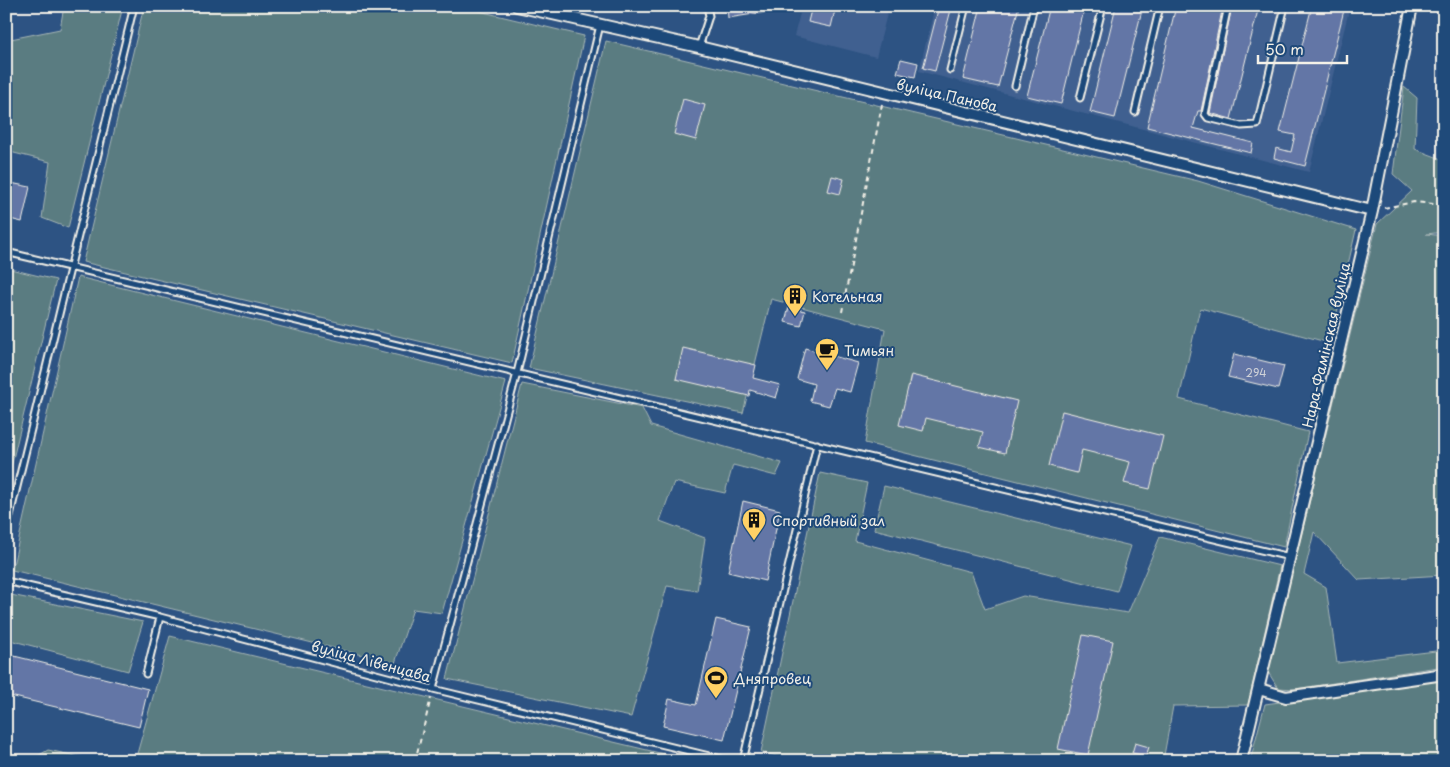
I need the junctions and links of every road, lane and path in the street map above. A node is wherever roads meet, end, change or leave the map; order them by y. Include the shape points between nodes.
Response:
1 (134, 6) edge
2 (517, 6) edge
3 (707, 6) edge
4 (966, 6) edge
5 (1034, 6) edge
6 (1103, 6) edge
7 (1160, 6) edge
8 (1228, 6) edge
9 (1285, 6) edge
10 (1412, 6) edge
11 (600, 25) junction
12 (699, 47) junction
13 (950, 70) dead end
14 (1015, 86) dead end
15 (884, 94) junction
16 (1080, 98) dead end
17 (1135, 112) dead end
18 (1444, 205) edge
19 (1372, 211) junction
20 (6, 252) edge
21 (70, 267) junction
22 (842, 312) dead end
23 (517, 373) junction
24 (817, 444) junction
25 (6, 532) edge
26 (1290, 557) junction
27 (6, 581) edge
28 (160, 617) junction
29 (146, 674) dead end
30 (1444, 674) edge
31 (433, 689) junction
32 (1259, 689) junction
33 (415, 761) edge
34 (730, 761) edge
35 (742, 761) edge
36 (1241, 761) edge

1 - 21 lane
2 - 11 street, вуліца Панова
3 - 12 lane via 709,16
4 - 13 lane
5 - 14 lane
6 - 16 lane
7 - 17 lane
8 - 9 lane via 1205,114 1208,118 1249,126 1256,125
10 - 19 street, Нара-Фамінская вуліца
11 - 12 street, вуліца Панова
11 - 23 lane
12 - 15 street, вуліца Панова
15 - 19 street, вуліца Панова
15 - 22 path
18 - 19 path via 1414,202
19 - 26 street, Нара-Фамінская вуліца
20 - 21 lane
21 - 23 lane
21 - 25 lane
23 - 24 lane
23 - 31 lane
24 - 26 lane
24 - 35 lane
26 - 32 street, Нара-Фамінская вуліца
27 - 28 lane, вуліца Лівенцава
28 - 29 lane
28 - 31 lane, вуліца Лівенцава
30 - 32 street via 1286,697
31 - 33 path
31 - 34 lane, вуліца Лівенцава
32 - 36 street, Нара-Фамінская вуліца

